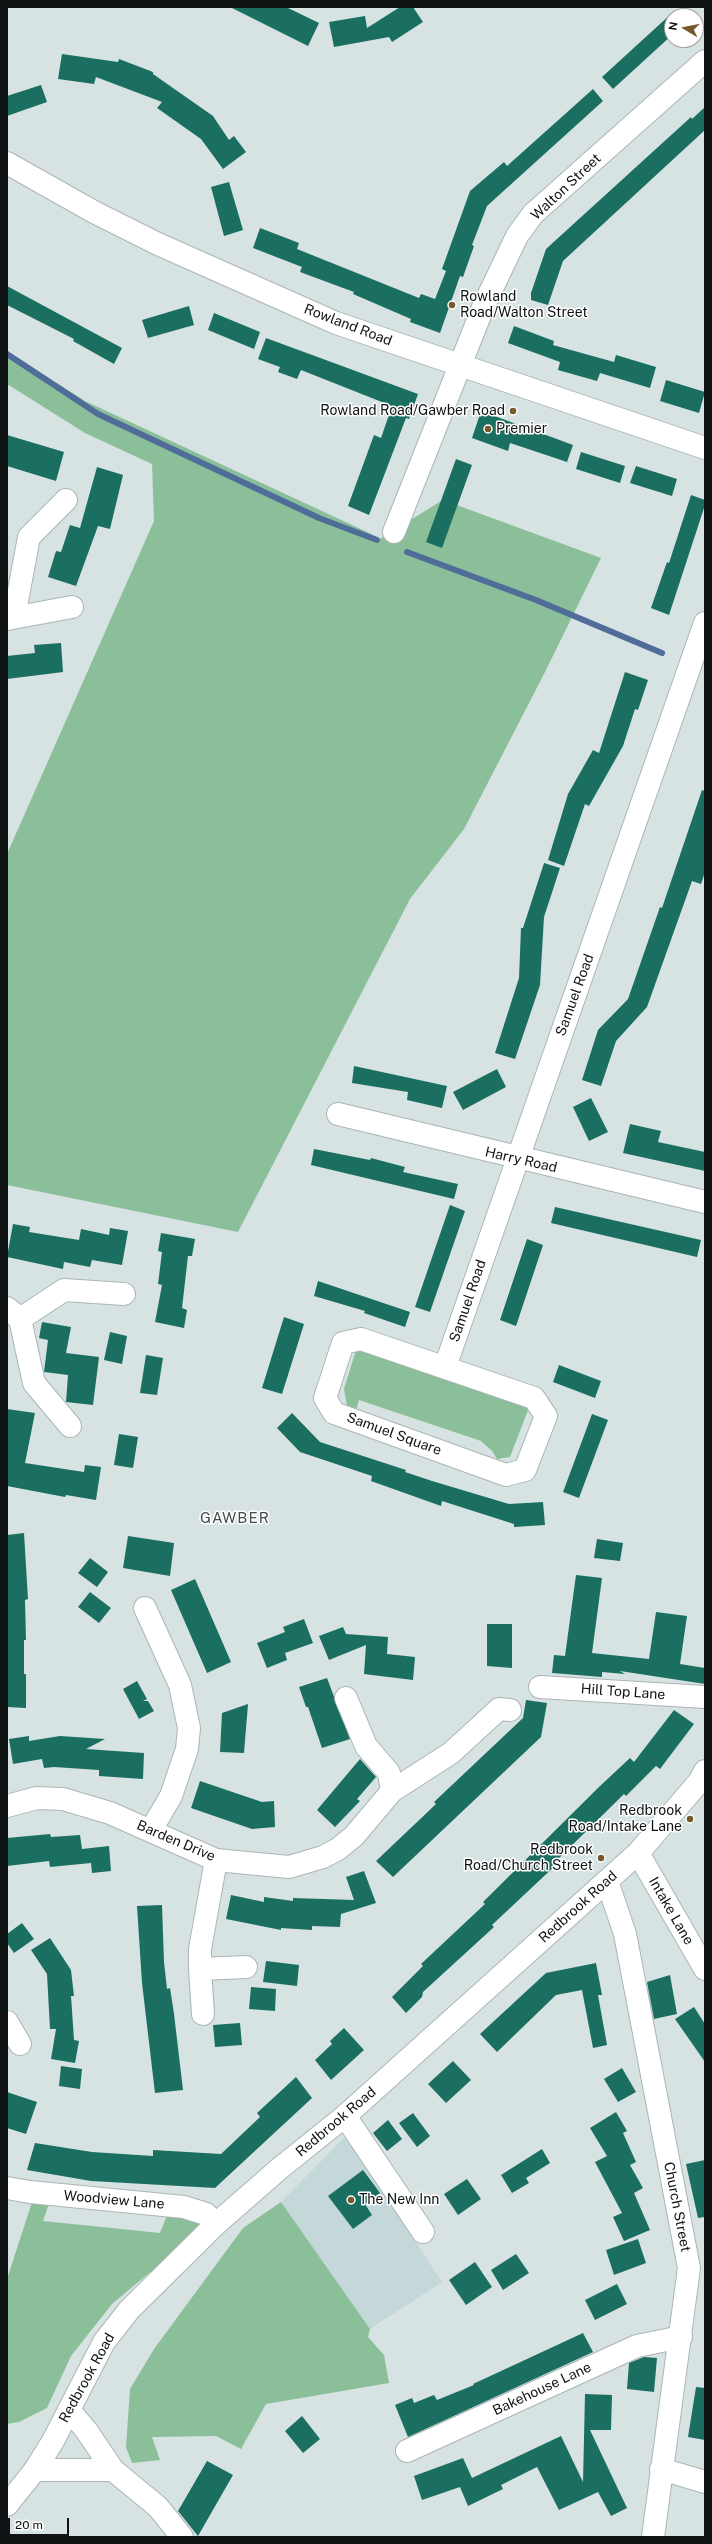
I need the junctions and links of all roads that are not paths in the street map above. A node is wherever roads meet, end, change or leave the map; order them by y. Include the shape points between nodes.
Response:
1 (705, 61) edge
2 (7, 163) edge
3 (461, 366) junction
4 (705, 448) edge
5 (66, 500) dead end
6 (394, 532) dead end
7 (72, 607) dead end
8 (11, 618) edge
9 (705, 623) edge
10 (338, 1114) dead end
11 (517, 1159) junction
12 (705, 1202) edge
13 (124, 1294) dead end
14 (13, 1313) edge
15 (445, 1367) junction
16 (70, 1426) dead end
17 (145, 1608) dead end
18 (540, 1687) dead end
19 (705, 1697) edge
20 (346, 1698) dead end
21 (510, 1710) dead end
22 (703, 1779) edge
23 (392, 1791) junction
24 (7, 1806) edge
25 (151, 1830) junction
26 (638, 1854) junction
27 (216, 1860) junction
28 (607, 1881) junction
29 (246, 1967) dead end
30 (200, 1969) junction
31 (705, 1969) edge
32 (203, 2014) dead end
33 (7, 2022) edge
34 (20, 2044) dead end
35 (345, 2116) junction
36 (7, 2188) edge
37 (216, 2224) junction
38 (423, 2232) dead end
39 (681, 2337) junction
40 (69, 2410) junction
41 (407, 2451) dead end
42 (661, 2469) junction
43 (35, 2470) junction
44 (113, 2470) junction
45 (705, 2482) edge
46 (7, 2505) edge
47 (182, 2537) edge
48 (653, 2537) edge

1 - 3 street, Walton Street via 533,214 503,262
2 - 3 street, Rowland Road via 101,216 251,287 336,323
3 - 4 street, Rowland Road
3 - 6 street, Walton Street
5 - 8 street via 29,537
7 - 8 street
9 - 11 street, Samuel Road
10 - 11 street, Harry Road
11 - 12 street, Harry Road
11 - 15 street, Samuel Road
13 - 14 street via 64,1290
14 - 16 street via 34,1383
15 - 15 street, Samuel Square via 534,1398 546,1416 525,1470 506,1474 499,1472 334,1413 325,1398 343,1343 361,1339
17 - 25 street via 180,1684 189,1728 187,1749 171,1796
18 - 19 street, Hill Top Lane
20 - 23 street via 366,1746 389,1772
21 - 23 street, Barden Drive via 499,1709 451,1753
22 - 26 street, Redbrook Road
23 - 27 street, Barden Drive via 354,1836 323,1857 289,1866
24 - 25 street, Barden Drive via 37,1798 63,1799 110,1813
25 - 27 street, Barden Drive
26 - 28 street, Redbrook Road
26 - 31 street, Intake Lane
27 - 30 street via 200,1949
28 - 35 street, Redbrook Road
28 - 39 street, Church Street via 625,1934 689,2268
29 - 30 street
30 - 32 street
33 - 34 street
35 - 37 street, Redbrook Road via 279,2168
35 - 38 street
36 - 37 street, Woodview Lane via 184,2207 206,2214
37 - 40 street, Redbrook Road via 129,2310 104,2342
39 - 41 street, Bakehouse Lane via 637,2346
39 - 42 street, Church Street
40 - 43 street, Redbrook Road
40 - 44 street
42 - 45 street
42 - 48 street, Church Street
43 - 44 street
43 - 46 street, Redbrook Road
44 - 47 street via 158,2507

